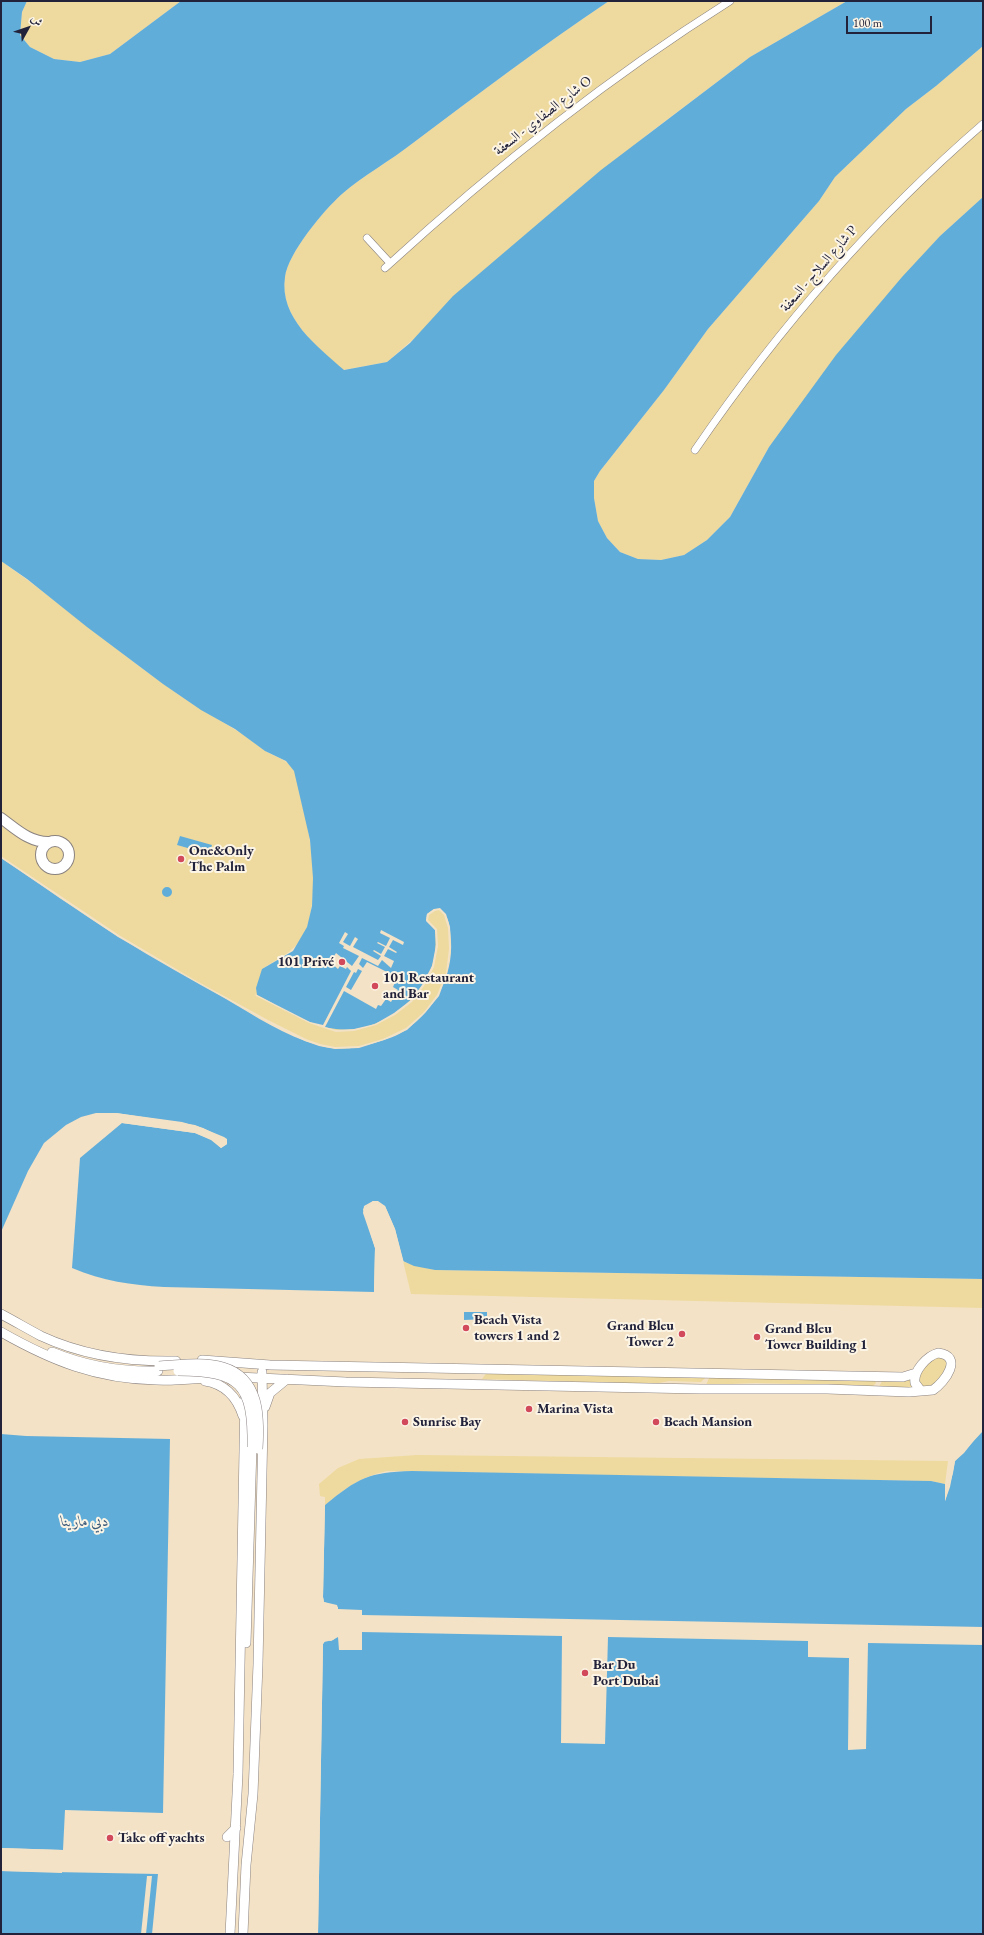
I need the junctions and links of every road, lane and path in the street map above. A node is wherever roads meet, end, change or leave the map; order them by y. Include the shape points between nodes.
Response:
1 (730, 1) edge
2 (983, 124) edge
3 (367, 238) dead end
4 (695, 450) dead end
5 (1, 818) edge
6 (26, 836) junction
7 (50, 842) junction
8 (41, 856) junction
9 (1, 1314) edge
10 (1, 1320) edge
11 (1, 1326) edge
12 (1, 1332) edge
13 (246, 1363) junction
14 (262, 1364) junction
15 (675, 1366) dead end
16 (158, 1368) junction
17 (756, 1368) dead end
18 (486, 1370) junction
19 (683, 1373) junction
20 (705, 1373) junction
21 (916, 1373) junction
22 (746, 1374) junction
23 (878, 1376) junction
24 (246, 1377) junction
25 (194, 1378) junction
26 (262, 1378) junction
27 (287, 1379) junction
28 (468, 1383) junction
29 (659, 1388) junction
30 (856, 1390) junction
31 (921, 1391) junction
32 (244, 1422) junction
33 (263, 1426) junction
34 (255, 1448) junction
35 (262, 1505) junction
36 (268, 1514) dead end
37 (235, 1550) dead end
38 (242, 1561) junction
39 (261, 1658) junction
40 (240, 1671) junction
41 (236, 1804) junction
42 (236, 1828) junction
43 (227, 1837) dead end
44 (246, 1865) junction
45 (230, 1934) edge
46 (243, 1934) edge

1 - 3 street, شارع الصفاوي - السعفة O via 644,57 561,118 481,182 388,266
2 - 4 street, شارع السلاج - السعفة P via 897,203 820,285 750,372
5 - 6 main road
6 - 7 main road
6 - 8 main road
7 - 8 main road via 43,848
7 - 8 main road via 58,841 65,844 69,852 68,862 61,868 52,869 45,864
9 - 13 street via 54,1341 97,1355 141,1361 208,1360
10 - 16 street via 42,1341 82,1356
11 - 16 street via 53,1353 82,1362 113,1369
12 - 25 street via 45,1356 98,1374 142,1380
13 - 14 street
13 - 24 street
14 - 18 street
14 - 26 street
15 - 19 street
16 - 34 street, bridge via 208,1371 233,1381 247,1398 251,1410
17 - 22 street
18 - 19 street
18 - 28 street via 494,1374 494,1378 469,1379
19 - 20 street
20 - 22 street
20 - 29 street via 708,1378 706,1383 668,1384
21 - 23 street via 907,1376
21 - 31 street via 915,1383
21 - 31 street via 934,1354 942,1354 949,1359 948,1374 936,1388 929,1392
22 - 23 street
23 - 30 street via 878,1387
24 - 25 street
24 - 26 street
24 - 32 street
25 - 32 street via 217,1384 227,1390 240,1407
26 - 27 street
26 - 33 street
27 - 28 street
27 - 33 street via 272,1389 268,1396
28 - 29 street
29 - 30 street
30 - 31 street
32 - 38 street
33 - 35 street
34 - 39 street via 253,1622 254,1649
34 - 40 street via 247,1631 244,1665
35 - 36 street
35 - 39 street
37 - 38 street
38 - 40 street via 236,1656
39 - 44 street
40 - 41 street
41 - 42 street
41 - 44 street via 242,1800 247,1805 242,1855
42 - 43 street
42 - 45 street
44 - 46 street

